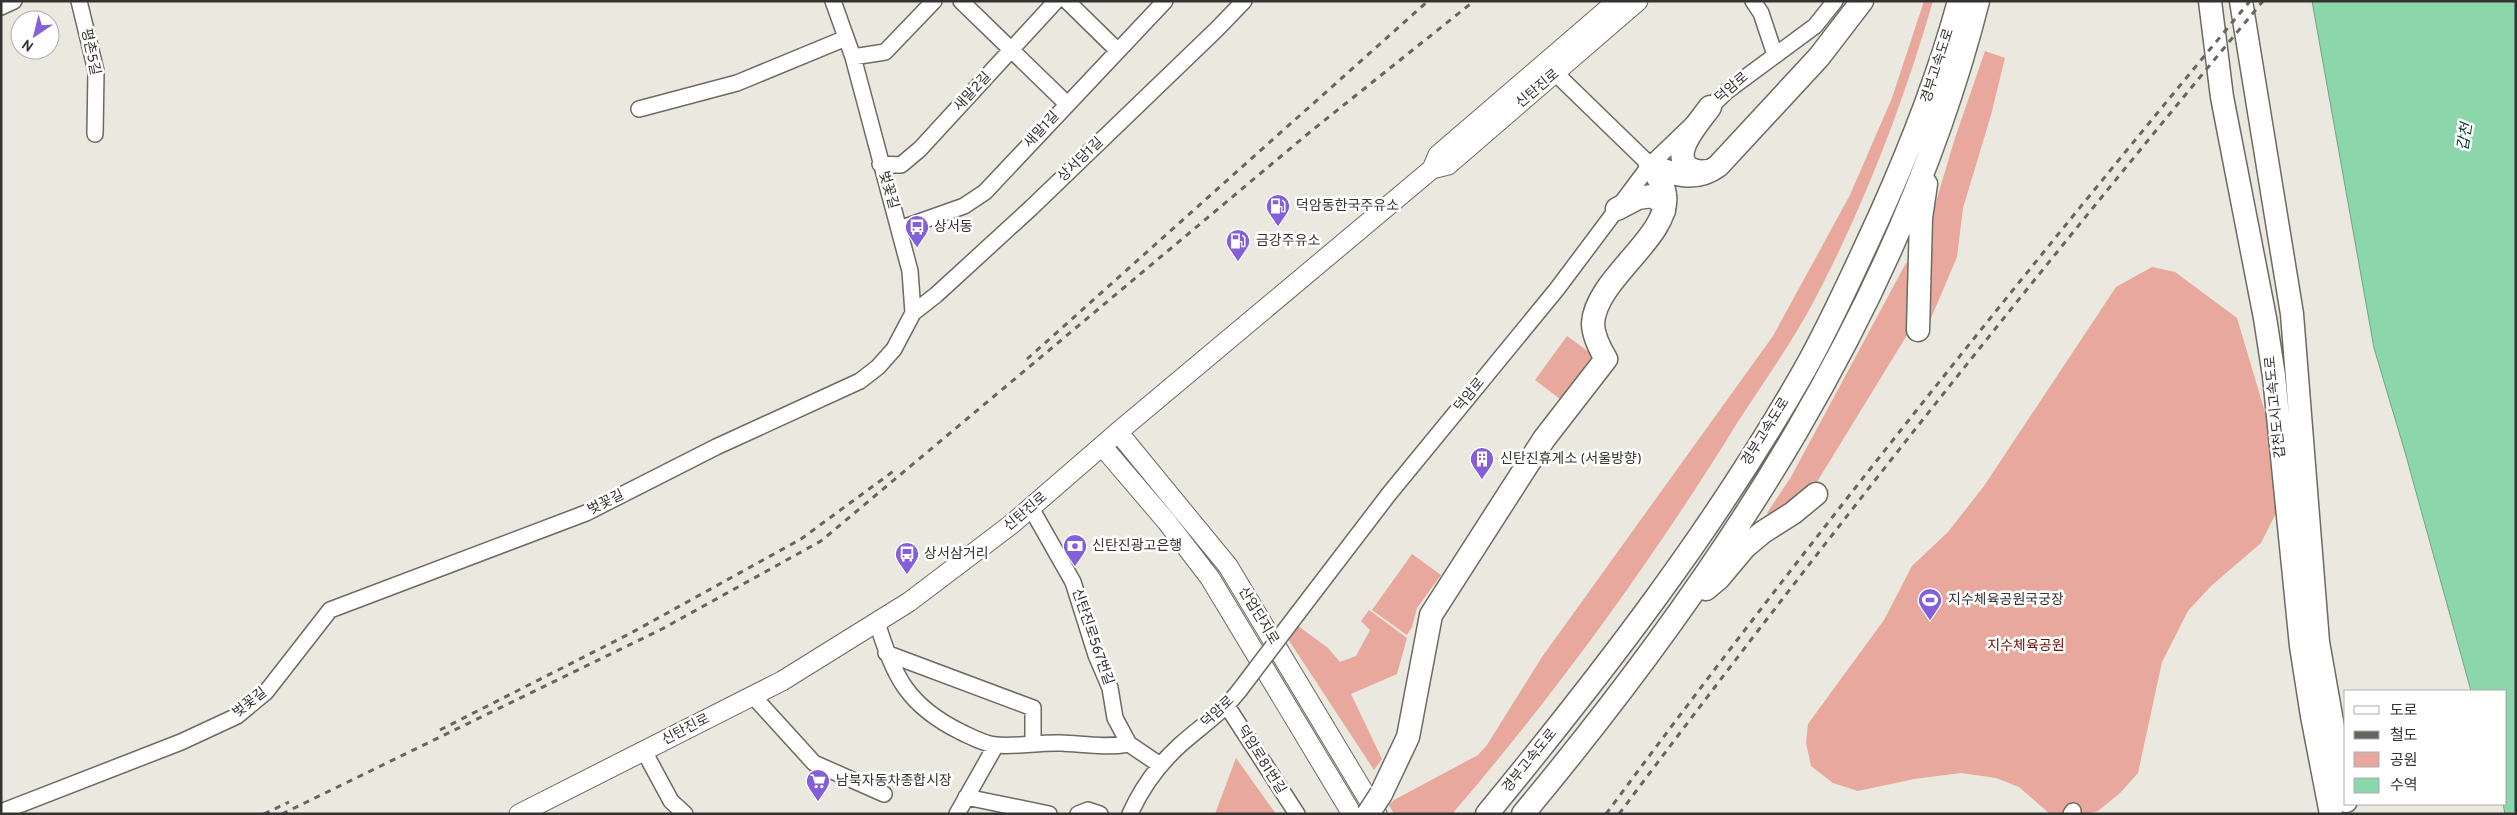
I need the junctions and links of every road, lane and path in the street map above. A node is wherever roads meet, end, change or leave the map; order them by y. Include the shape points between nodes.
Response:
1 (14, 1) edge
2 (79, 1) edge
3 (834, 1) edge
4 (934, 1) edge
5 (961, 1) edge
6 (1056, 1) edge
7 (1067, 1) edge
8 (1165, 1) edge
9 (1244, 1) edge
10 (1617, 1) edge
11 (1638, 1) edge
12 (1752, 1) edge
13 (1835, 1) edge
14 (1862, 1) edge
15 (1958, 1) edge
16 (1978, 1) edge
17 (2210, 1) edge
18 (2241, 1) edge
19 (1, 7) edge
20 (846, 38) junction
21 (1011, 50) junction
22 (1118, 51) junction
23 (1775, 55) junction
24 (853, 57) junction
25 (1550, 69) junction
26 (1067, 104) junction
27 (1710, 108) junction
28 (639, 109) dead end
29 (95, 134) dead end
30 (1929, 158) junction
31 (880, 164) junction
32 (1650, 165) junction
33 (1712, 170) junction
34 (1617, 209) junction
35 (1664, 211) junction
36 (899, 229) junction
37 (913, 313) junction
38 (1918, 330) dead end
39 (1118, 432) junction
40 (1102, 446) junction
41 (1816, 494) dead end
42 (1031, 508) junction
43 (1676, 616) junction
44 (877, 622) junction
45 (886, 653) junction
46 (753, 696) junction
47 (1227, 706) junction
48 (1033, 744) junction
49 (1129, 744) junction
50 (996, 745) junction
51 (644, 751) junction
52 (1160, 765) junction
53 (2344, 791) edge
54 (884, 794) dead end
55 (966, 798) junction
56 (1379, 804) edge
57 (1, 812) edge
58 (519, 814) edge
59 (685, 814) edge
60 (957, 814) edge
61 (1049, 814) edge
62 (1078, 814) edge
63 (1100, 814) edge
64 (1130, 814) edge
65 (1297, 814) edge
66 (1352, 814) edge
67 (1368, 814) edge
68 (1487, 814) edge
69 (1524, 814) edge
70 (2331, 814) edge

1 - 19 street
2 - 29 street, 평촌5길 via 96,71
3 - 20 street, 벚꽃길
4 - 24 street via 885,52
5 - 21 street
6 - 21 street, 새말2길
7 - 22 street
8 - 22 street, 새말1길
9 - 37 street, 상서당1길 via 1031,208
10 - 25 main road, 신탄진로
11 - 25 main road, 신탄진로
12 - 23 street via 1761,13
13 - 23 street, 덕암로 via 1800,40
14 - 33 highway via 1819,57
15 - 68 highway, 경부고속도로 via 1932,89 1899,172 1849,284 1805,369 1697,538 1588,688
16 - 30 highway, 경부고속도로
17 - 70 highway, 갑천도시고속도로 via 2222,97 2274,376 2301,646
18 - 53 highway, 갑천도시고속도로 via 2292,314 2318,642
20 - 24 street, 벚꽃길
20 - 28 street via 737,83
21 - 26 street
21 - 31 street, 새말2길 via 914,154 901,165
22 - 26 street, 새말1길
23 - 27 street, 덕암로
24 - 31 street, 벚꽃길
25 - 32 street
25 - 39 main road, 신탄진로 via 1448,165 1432,169
26 - 36 street, 새말1길 via 985,192 964,206
27 - 32 street, 덕암로
27 - 33 highway via 1691,134 1682,157 1684,164 1692,170
30 - 38 highway via 1921,218
30 - 43 highway, 경부고속도로 via 1852,328 1810,405 1764,484
31 - 36 street, 벚꽃길
32 - 33 highway via 1680,176
32 - 34 street, 덕암로
32 - 35 highway via 1665,195
34 - 35 highway via 1638,198 1652,196 1663,203
34 - 47 street, 덕암로, bridge via 1557,289 1382,502
35 - 56 highway via 1597,309 1593,324 1606,359 1544,439 1431,614 1408,737
36 - 37 street, 벚꽃길 via 910,271
37 - 57 street, 벚꽃길 via 894,349 860,381 716,447 586,513 330,610 266,692 237,716 181,742
39 - 40 main road, 신탄진로
39 - 56 main road, 산업단지로 via 1228,566
40 - 42 main road, 신탄진로
40 - 66 main road, 산업단지로 via 1210,578
41 - 43 highway via 1744,546 1719,578
42 - 44 main road, 신탄진로 via 909,602
42 - 49 street, 신탄진로567번길 via 1074,582 1096,655 1110,688 1115,718
43 - 69 highway, 경부고속도로
44 - 45 street
44 - 46 main road, 신탄진로 via 782,682
45 - 48 street via 1032,708
45 - 50 street via 898,680 926,712 982,742
46 - 51 main road, 신탄진로
46 - 54 street via 814,763
47 - 52 street, 덕암로
47 - 65 street, 덕암로81번길
48 - 49 street via 1110,747
48 - 50 street
49 - 52 street, 신탄진로567번길
50 - 55 street
51 - 58 main road, 신탄진로
51 - 59 street via 671,801
52 - 64 street, 덕암로
55 - 60 street
55 - 61 street
56 - 67 highway, bridge
62 - 63 street via 1088,810

